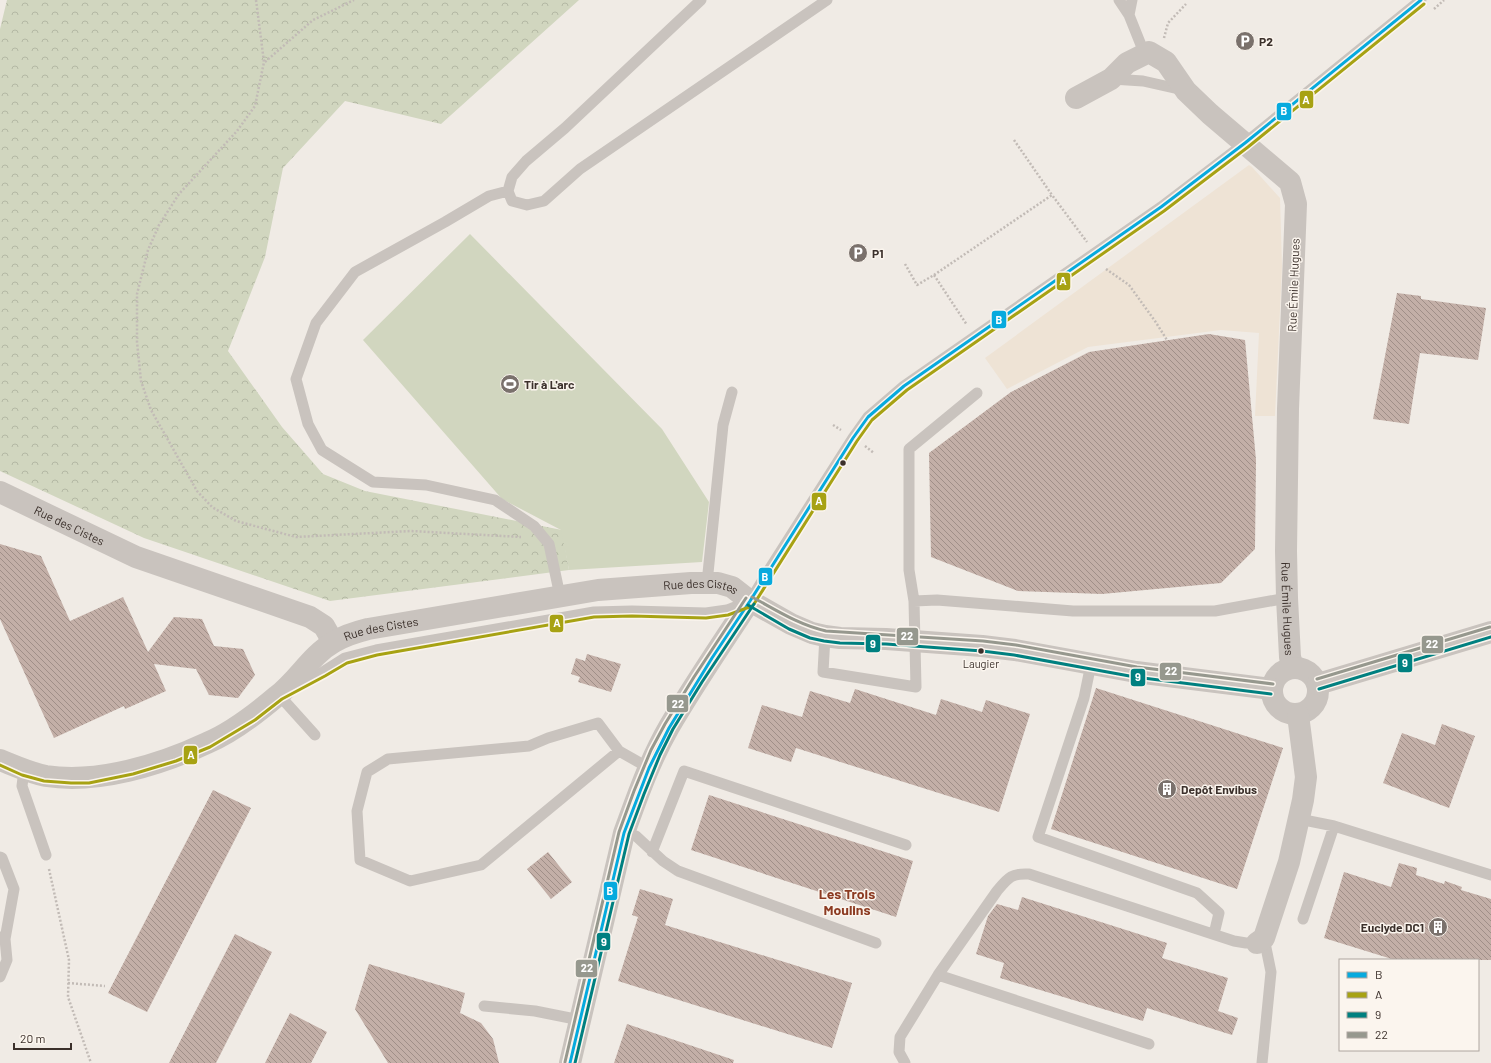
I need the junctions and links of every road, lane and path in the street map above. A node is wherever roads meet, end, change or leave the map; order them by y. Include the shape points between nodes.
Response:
1 (256, 0) edge
2 (354, 0) edge
3 (701, 0) edge
4 (827, 0) edge
5 (1119, 0) edge
6 (1132, 0) edge
7 (1421, 0) edge
8 (1186, 4) dead end
9 (1129, 15) junction
10 (1157, 57) junction
11 (264, 62) junction
12 (1111, 78) junction
13 (1186, 91) junction
14 (1076, 98) dead end
15 (1014, 140) dead end
16 (1245, 143) junction
17 (508, 191) junction
18 (1052, 195) junction
19 (1089, 244) dead end
20 (905, 264) dead end
21 (1106, 270) dead end
22 (934, 275) junction
23 (968, 327) dead end
24 (1167, 340) dead end
25 (732, 392) dead end
26 (976, 393) dead end
27 (0, 492) edge
28 (545, 537) junction
29 (707, 583) junction
30 (560, 596) junction
31 (1287, 598) junction
32 (750, 601) junction
33 (914, 601) junction
34 (1491, 632) edge
35 (825, 636) junction
36 (915, 641) junction
37 (333, 642) junction
38 (1091, 664) junction
39 (1293, 668) junction
40 (1318, 684) junction
41 (1272, 689) junction
42 (279, 695) junction
43 (1298, 715) junction
44 (315, 735) dead end
45 (618, 751) junction
46 (0, 760) edge
47 (649, 768) junction
48 (24, 770) junction
49 (1299, 819) junction
50 (1334, 826) junction
51 (624, 833) junction
52 (906, 845) dead end
53 (652, 852) junction
54 (46, 855) joint
55 (0, 857) edge
56 (1491, 875) edge
57 (1303, 919) dead end
58 (1214, 934) junction
59 (2, 938) edge
60 (1261, 941) junction
61 (876, 943) dead end
62 (938, 975) junction
63 (0, 978) edge
64 (68, 983) junction
65 (105, 986) dead end
66 (484, 1006) dead end
67 (580, 1020) junction
68 (1149, 1044) dead end
69 (91, 1063) edge
70 (570, 1063) edge
71 (905, 1063) edge
72 (1262, 1063) edge

1 - 11 path
2 - 11 path via 313,20
3 - 17 lane via 565,128 526,161 512,177
4 - 17 lane via 580,170 544,201 527,205 512,200
5 - 9 lane
6 - 9 lane
7 - 16 lane
8 - 10 path via 1168,23
9 - 10 lane via 1141,44
10 - 12 street via 1127,63
10 - 13 street, Rue Émile Hugues
11 - 28 path via 255,106 237,131 179,194 159,225 148,250 137,294 136,342 141,381 150,410 197,491 212,507 236,522 296,537 411,531
12 - 13 lane via 1143,81
12 - 14 street
13 - 16 street, Rue Émile Hugues
15 - 18 path
16 - 31 street, Rue Émile Hugues via 1290,182 1296,204 1288,409
16 - 32 lane via 1161,207 904,386 868,418 813,499
17 - 28 lane via 489,196 355,272 316,323 296,379 308,424 322,450 373,482 426,485 495,500 534,526
18 - 19 path
18 - 22 path
20 - 22 path via 917,285
21 - 24 path via 1129,285
22 - 23 path
25 - 29 lane via 723,425
26 - 33 lane via 909,449 909,570
27 - 37 street, Rue des Cistes via 136,557 310,617 324,626
28 - 30 lane via 549,544
29 - 30 street, Rue des Cistes via 598,590
29 - 32 street, Rue des Cistes via 732,587
30 - 37 street, Rue des Cistes via 368,629
31 - 33 lane via 1215,611 1073,611 937,600
31 - 39 street, Rue Émile Hugues via 1290,657
32 - 35 street via 791,624
32 - 42 lane, Rue des Cistes via 727,610 706,613 594,612 376,650 345,658
32 - 47 street via 669,728
33 - 36 lane
34 - 40 street
35 - 36 street
35 - 36 lane via 823,672 916,687
36 - 38 street via 1015,650
37 - 42 street, Rue des Cistes
38 - 41 street
38 - 58 lane via 1084,698 1038,837 1196,893 1219,913
39 - 40 street via 1308,672
39 - 41 street via 1279,675
40 - 43 street via 1317,700 1312,708
41 - 43 street via 1276,704 1289,714
42 - 44 lane
42 - 48 street, Rue des Cistes via 252,716 208,743 132,769 88,778 45,776
43 - 49 street via 1306,777
45 - 45 lane via 481,864 410,881 360,860 357,811 367,772 388,759 529,746 598,723
45 - 47 lane
46 - 48 street, Rue des Cistes
47 - 51 street
48 - 54 lane via 22,786
49 - 50 lane
49 - 60 street via 1288,862
50 - 56 lane
50 - 57 lane
51 - 53 lane via 636,836
51 - 67 street
52 - 53 lane via 684,771
53 - 61 lane via 678,871
54 - 64 path via 69,960
55 - 59 lane via 14,889
58 - 60 lane via 1246,943
58 - 62 lane via 1029,874 1017,874 1007,879 997,891
59 - 63 lane via 7,960
60 - 72 lane via 1271,972
62 - 68 lane
62 - 71 lane via 900,1037 899,1052
64 - 65 path
64 - 69 path via 68,997
66 - 67 lane via 535,1011
67 - 70 street

